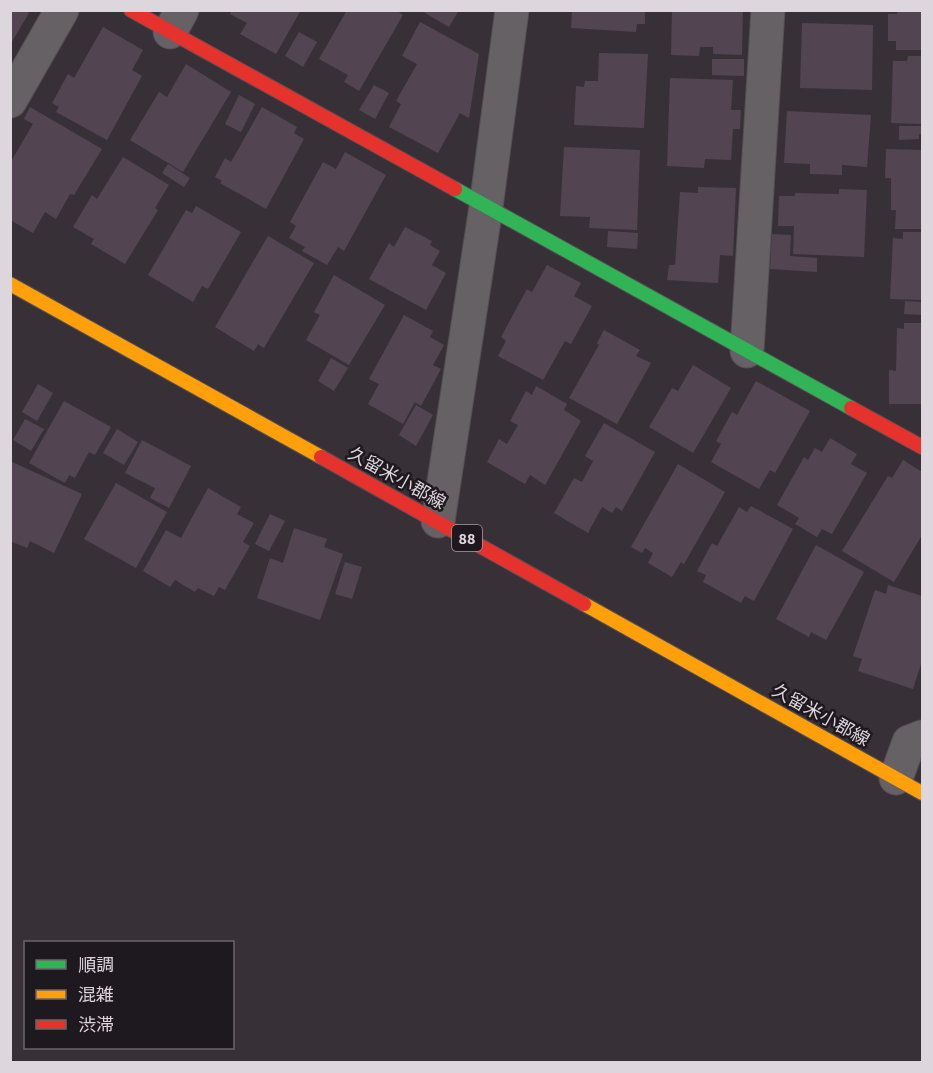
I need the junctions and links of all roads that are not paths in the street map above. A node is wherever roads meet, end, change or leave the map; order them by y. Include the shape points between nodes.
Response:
1 (63, 10) edge
2 (131, 10) edge
3 (512, 10) edge
4 (768, 10) edge
5 (176, 21) edge
6 (10, 101) edge
7 (486, 207) junction
8 (10, 284) edge
9 (747, 351) junction
10 (922, 447) edge
11 (438, 521) junction
12 (922, 737) edge
13 (909, 785) edge

1 - 6 street
2 - 5 main road
3 - 7 street
4 - 9 street
5 - 7 main road
7 - 9 main road
7 - 11 street
8 - 11 main road, 久留米小郡線 / 88
9 - 10 main road
11 - 13 main road, 久留米小郡線 / 88
12 - 13 street via 909,742

